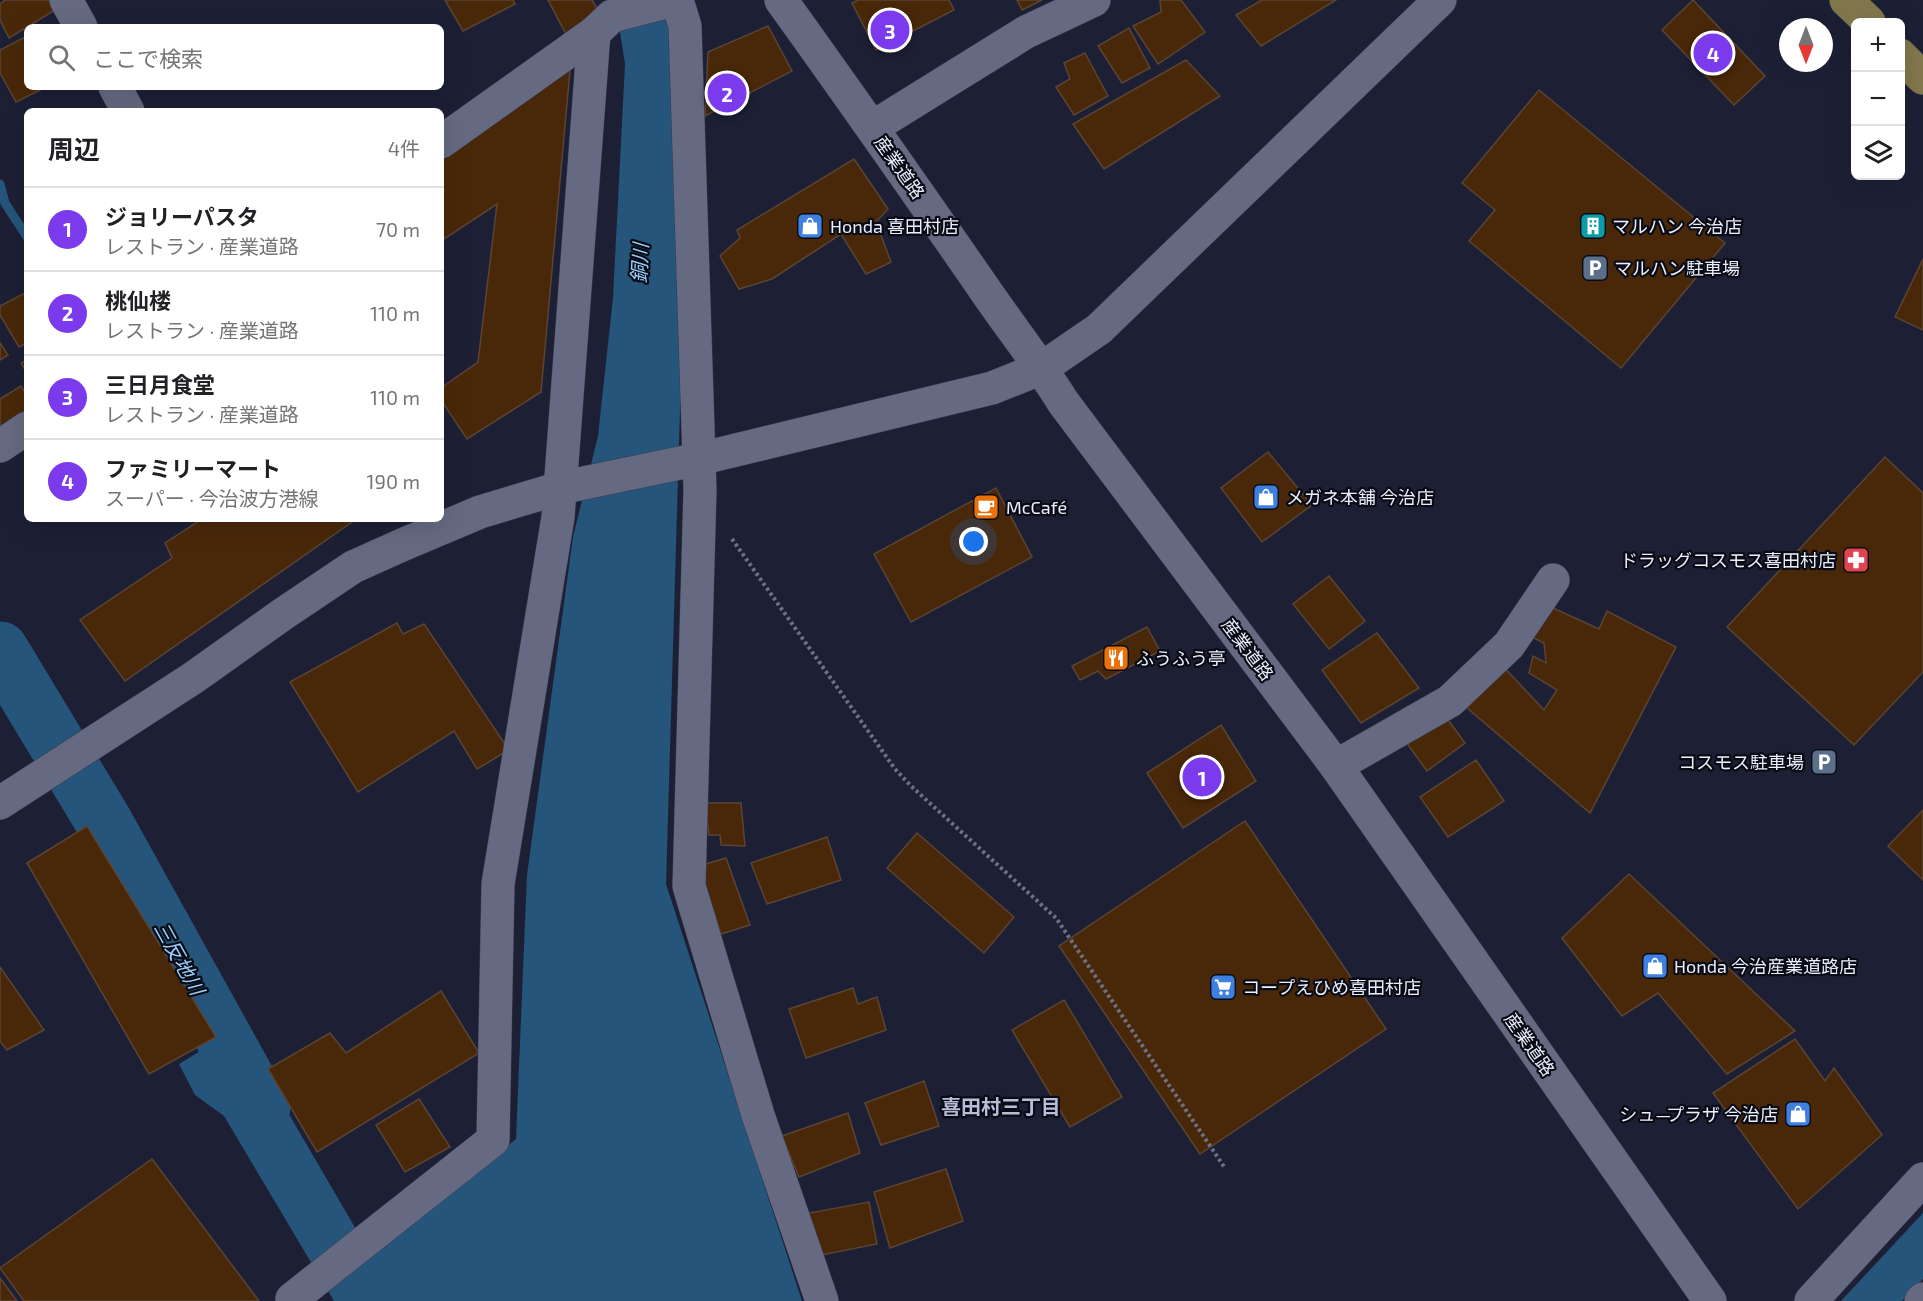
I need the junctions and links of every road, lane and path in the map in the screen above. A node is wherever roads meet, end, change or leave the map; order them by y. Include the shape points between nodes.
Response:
1 (66, 0) edge
2 (676, 0) edge
3 (781, 0) edge
4 (1440, 0) edge
5 (1846, 0) edge
6 (1088, 1) edge
7 (1865, 18) edge
8 (79, 24) edge
9 (594, 33) junction
10 (1905, 60) edge
11 (1923, 78) edge
12 (117, 90) edge
13 (126, 108) edge
14 (873, 127) junction
15 (444, 140) edge
16 (1042, 368) junction
17 (24, 430) edge
18 (0, 446) edge
19 (693, 460) junction
20 (560, 488) junction
21 (728, 533) dead end
22 (1553, 580) dead end
23 (1336, 766) junction
24 (0, 803) edge
25 (1225, 1168) dead end
26 (1923, 1179) edge
27 (293, 1301) edge
28 (822, 1301) edge
29 (1710, 1301) edge
30 (1811, 1301) edge

1 - 8 street
2 - 9 street via 612,16
2 - 19 street via 685,26
3 - 14 street, 産業道路
4 - 16 street via 1099,329
5 - 7 main road
6 - 14 street via 1026,32
9 - 15 street
9 - 20 street
10 - 11 main road
12 - 13 street
14 - 16 street, 産業道路
16 - 19 street via 967,395
16 - 23 street, 産業道路 via 1063,402
17 - 18 street
19 - 20 street
19 - 28 street via 688,886 758,1116
20 - 24 street via 480,512 353,567 193,678
20 - 27 street via 498,884 493,1140
21 - 25 path via 895,769 1056,918
22 - 23 street via 1509,645 1461,693
23 - 29 street, 産業道路
26 - 30 street

